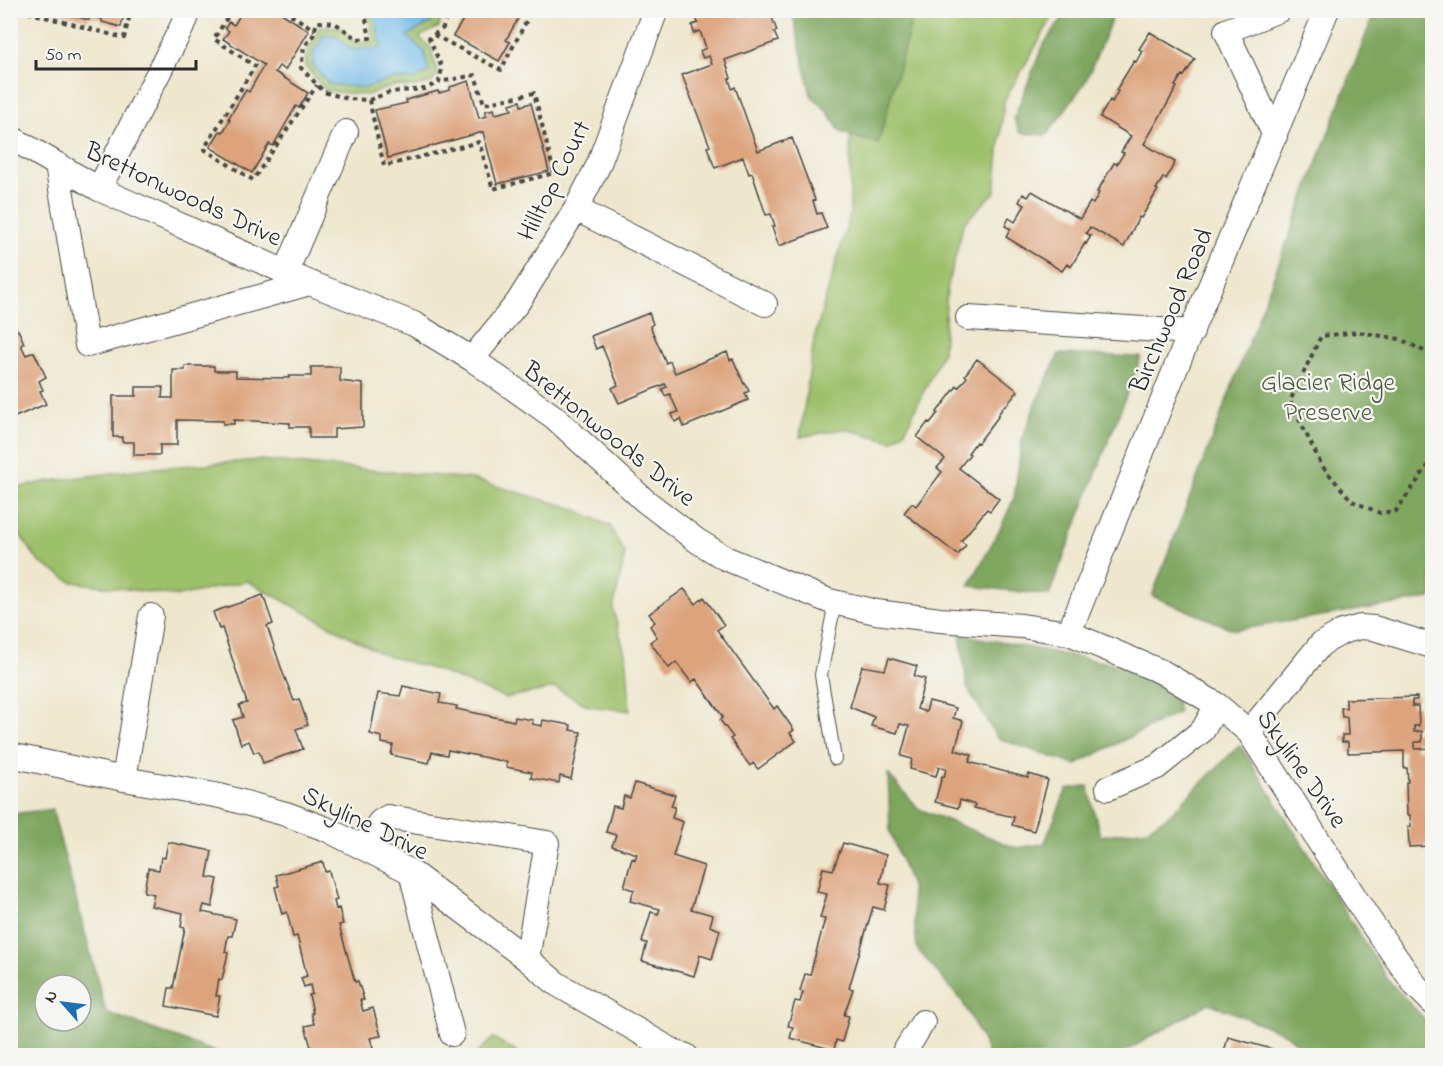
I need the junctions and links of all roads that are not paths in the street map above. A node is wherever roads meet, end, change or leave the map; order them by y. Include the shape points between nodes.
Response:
1 (656, 10) edge
2 (1279, 10) edge
3 (1328, 10) edge
4 (186, 19) dead end
5 (346, 132) dead end
6 (10, 136) edge
7 (1275, 136) junction
8 (57, 165) junction
9 (99, 189) junction
10 (576, 209) junction
11 (286, 272) junction
12 (310, 283) junction
13 (765, 304) dead end
14 (968, 318) dead end
15 (1192, 332) junction
16 (472, 359) junction
17 (835, 602) junction
18 (151, 616) dead end
19 (1069, 633) junction
20 (1432, 646) edge
21 (1217, 705) junction
22 (1249, 732) junction
23 (10, 755) edge
24 (835, 759) dead end
25 (123, 779) junction
26 (1108, 788) dead end
27 (363, 846) junction
28 (411, 872) junction
29 (527, 959) junction
30 (1432, 1002) edge
31 (923, 1022) dead end
32 (452, 1034) dead end
33 (686, 1056) edge
34 (903, 1056) edge

1 - 10 street, Hilltop Court via 598,166
2 - 7 street via 1226,31
3 - 7 street, Birchwood Road
4 - 9 street
5 - 11 street
6 - 8 street, Brettonwoods Drive
7 - 15 street, Birchwood Road
8 - 9 street, Brettonwoods Drive
8 - 12 street via 87,345
9 - 11 street, Brettonwoods Drive
10 - 13 street
10 - 16 street, Hilltop Court via 518,302
11 - 12 street, Brettonwoods Drive
12 - 16 street, Brettonwoods Drive via 414,324
14 - 15 street
15 - 19 street, Birchwood Road
16 - 17 street, Brettonwoods Drive via 554,417 644,500 696,540 725,558
17 - 19 street, Brettonwoods Drive via 886,613
17 - 24 lane via 821,675
18 - 25 street
19 - 21 street, Skyline Drive via 1162,672
20 - 22 street via 1374,628 1342,632 1321,644
21 - 22 street, Skyline Drive
21 - 26 street via 1203,730 1157,767
22 - 30 street, Skyline Drive via 1368,918 1416,986
23 - 25 street, Skyline Drive
25 - 27 street, Skyline Drive via 231,799 286,814
27 - 28 street, Skyline Drive
27 - 29 street via 388,817 547,843
28 - 29 street, Skyline Drive
28 - 32 street
29 - 33 street, Skyline Drive via 557,984
31 - 34 street

